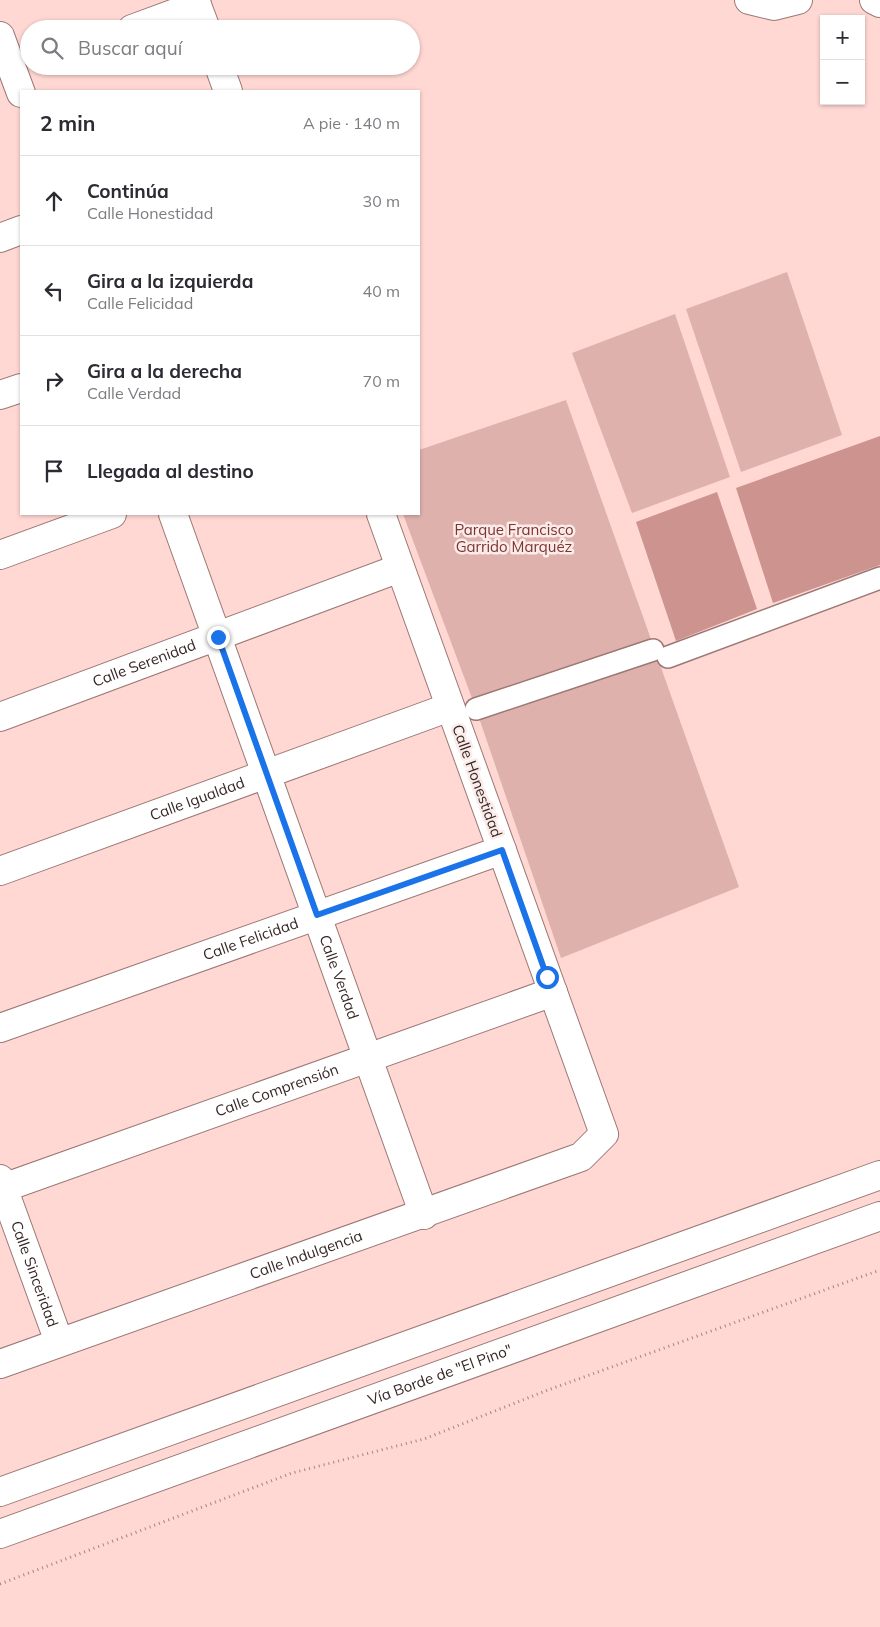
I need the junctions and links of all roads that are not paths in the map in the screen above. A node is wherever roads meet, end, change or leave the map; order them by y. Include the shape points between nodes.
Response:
1 (749, 0) edge
2 (798, 0) edge
3 (874, 0) edge
4 (880, 3) edge
5 (199, 11) edge
6 (166, 20) edge
7 (0, 36) edge
8 (222, 75) edge
9 (17, 78) edge
10 (228, 90) edge
11 (20, 230) edge
12 (0, 238) edge
13 (20, 388) edge
14 (0, 396) edge
15 (109, 515) edge
16 (173, 515) edge
17 (380, 515) edge
18 (0, 555) edge
19 (400, 568) junction
20 (880, 578) edge
21 (218, 637) junction
22 (463, 708) junction
23 (0, 717) edge
24 (266, 773) junction
25 (502, 850) junction
26 (0, 871) edge
27 (317, 915) junction
28 (553, 992) junction
29 (0, 1028) edge
30 (368, 1057) junction
31 (604, 1134) joint
32 (880, 1175) edge
33 (1, 1185) edge
34 (424, 1215) junction
35 (880, 1216) edge
36 (59, 1342) junction
37 (0, 1364) edge
38 (0, 1492) edge
39 (0, 1534) edge

1 - 2 street via 774,6
3 - 4 street
5 - 6 street
7 - 9 street
8 - 10 street
11 - 12 street
13 - 14 street
15 - 18 street
16 - 21 street, Calle Verdad
17 - 19 street, Calle Honestidad
19 - 21 street, Calle Serenidad
19 - 22 street, Calle Honestidad
20 - 22 street via 661,654
21 - 23 street, Calle Serenidad
21 - 24 street, Calle Verdad
22 - 24 street, Calle Igualdad
22 - 25 street, Calle Honestidad
24 - 26 street, Calle Igualdad
24 - 27 street, Calle Verdad
25 - 27 street, Calle Felicidad
25 - 28 street, Calle Honestidad
27 - 29 street, Calle Felicidad
27 - 30 street, Calle Verdad
28 - 30 street, Calle Comprensión
28 - 31 street, Calle Honestidad
30 - 33 street, Calle Comprensión
30 - 34 street, Calle Verdad
31 - 34 street, Calle Indulgencia via 582,1157
32 - 38 street
33 - 36 street, Calle Sinceridad
34 - 36 street, Calle Indulgencia
35 - 39 street, Vía Borde de "El Pino"
36 - 37 street, Calle Indulgencia

